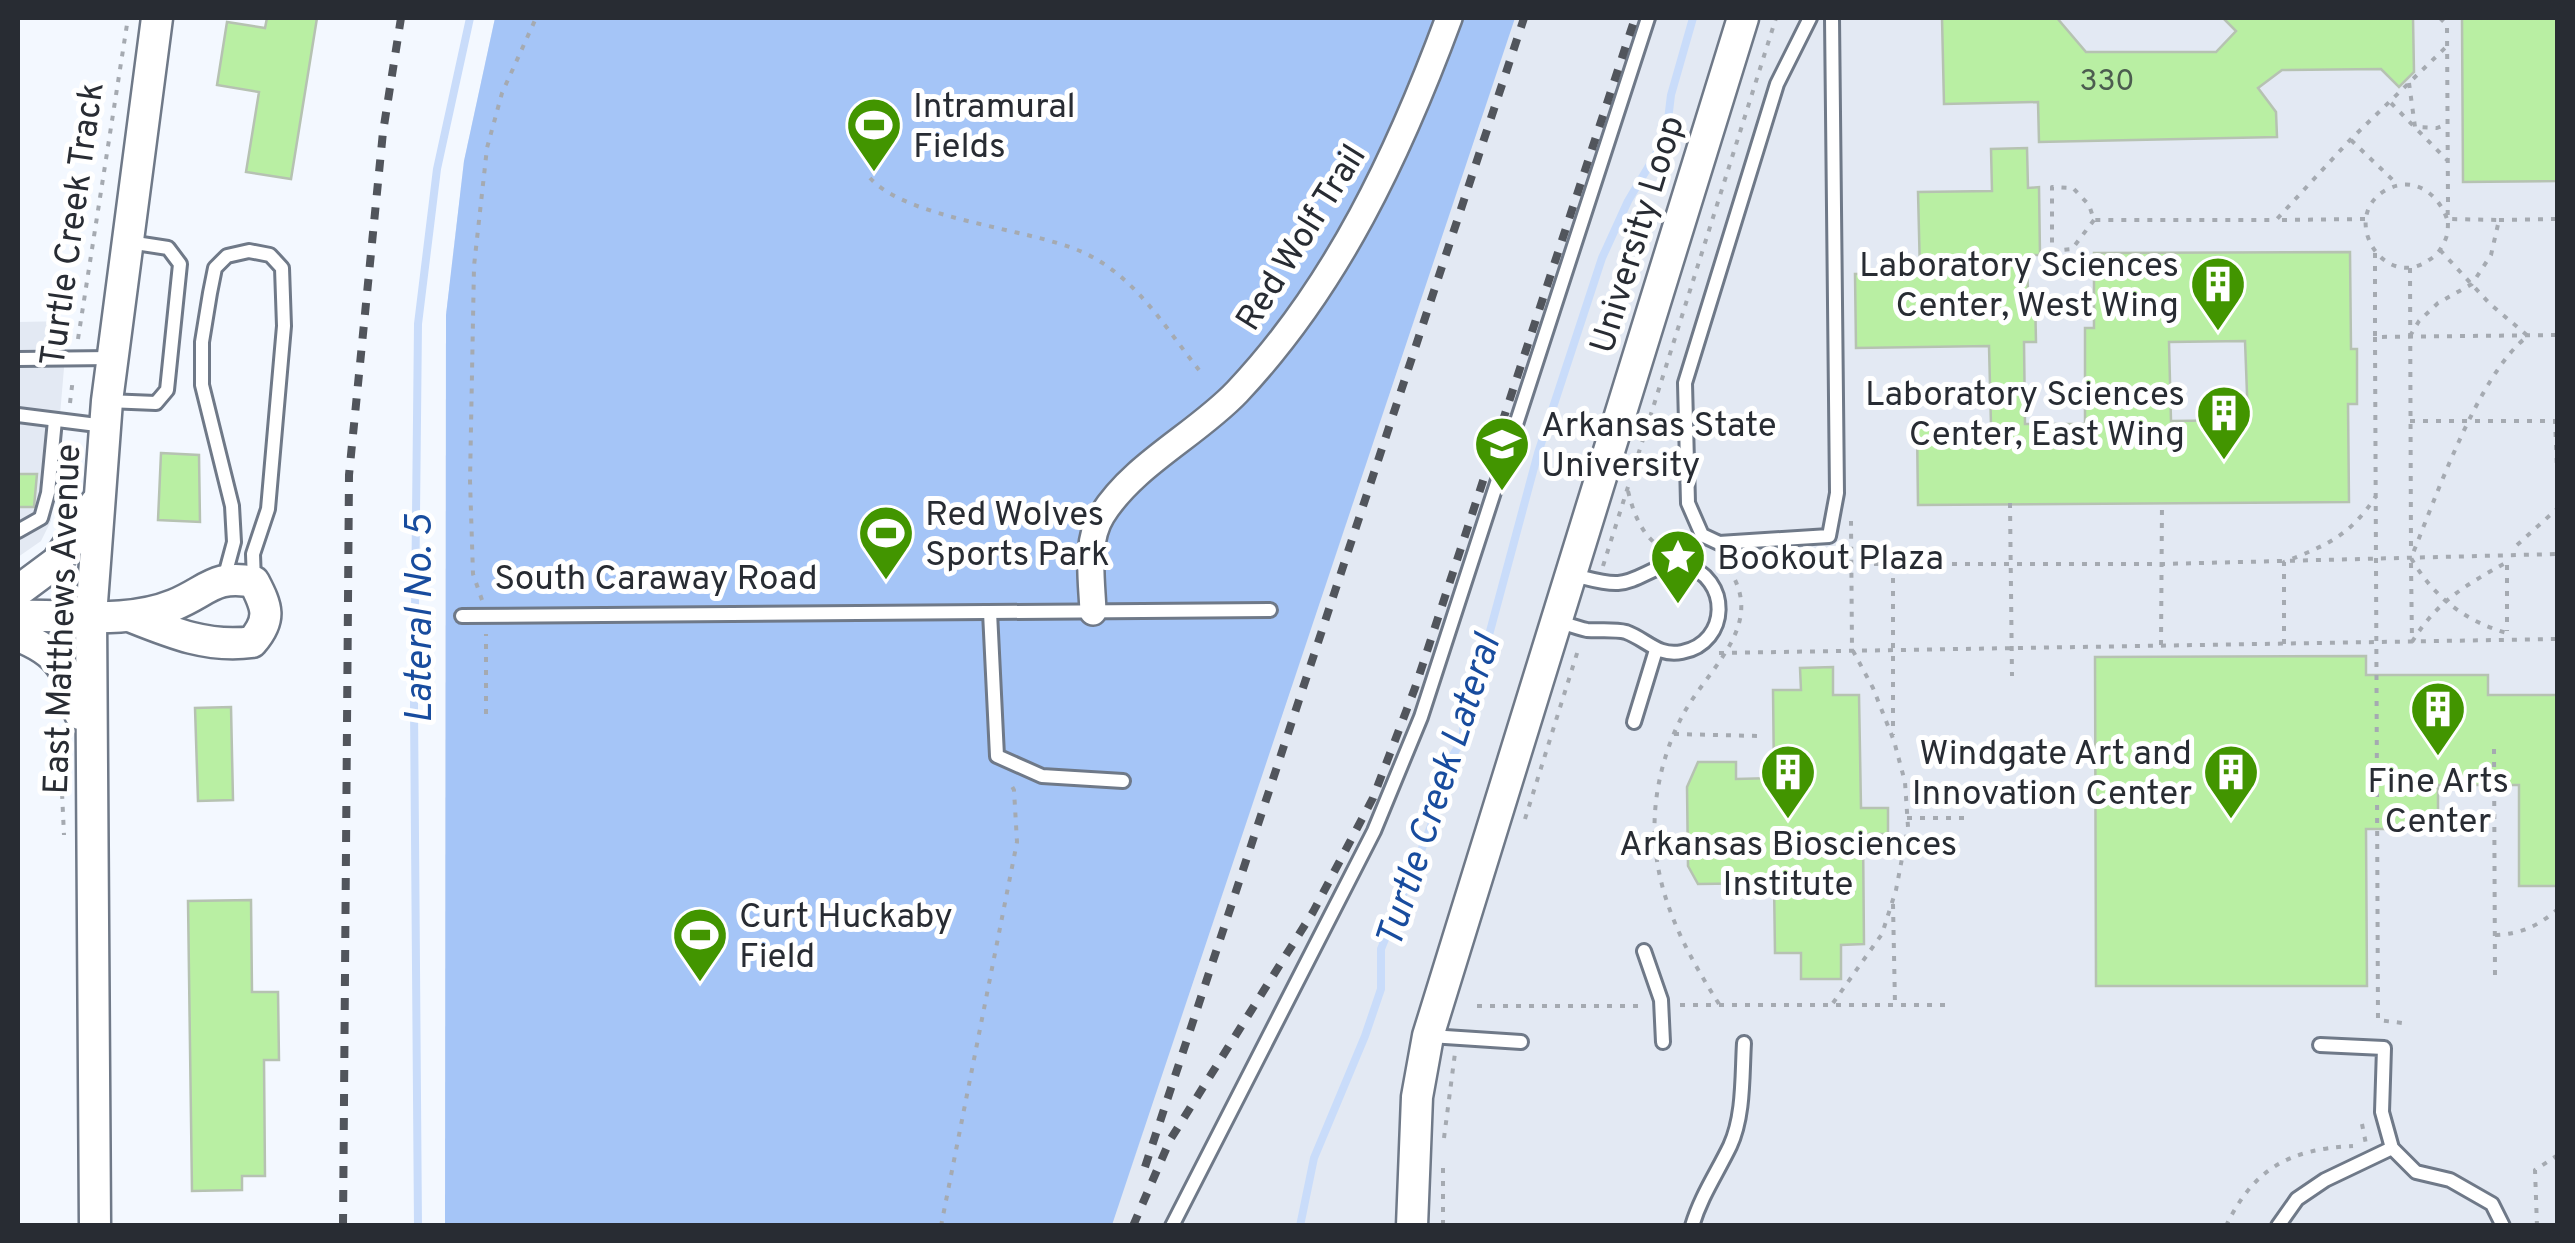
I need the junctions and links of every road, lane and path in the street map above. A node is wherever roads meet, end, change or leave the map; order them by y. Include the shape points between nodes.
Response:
1 (128, 18) edge
2 (157, 18) edge
3 (536, 18) edge
4 (1448, 18) edge
5 (1648, 18) edge
6 (1743, 18) edge
7 (1810, 18) edge
8 (2440, 18) edge
9 (1834, 19) edge
10 (2446, 46) junction
11 (2409, 83) junction
12 (2390, 102) junction
13 (2447, 124) junction
14 (2415, 127) junction
15 (2350, 140) junction
16 (2448, 160) junction
17 (870, 178) dead end
18 (2398, 185) junction
19 (2366, 219) junction
20 (2447, 219) junction
21 (2558, 219) edge
22 (2094, 220) junction
23 (2276, 220) junction
24 (2499, 220) junction
25 (128, 242) junction
26 (2440, 250) junction
27 (2374, 253) junction
28 (2410, 268) junction
29 (2472, 284) junction
30 (2410, 336) junction
31 (2528, 336) junction
32 (2558, 336) edge
33 (2375, 337) junction
34 (76, 358) junction
35 (112, 358) junction
36 (18, 359) edge
37 (1199, 370) dead end
38 (106, 413) junction
39 (18, 416) edge
40 (62, 421) junction
41 (2410, 421) junction
42 (2468, 422) junction
43 (2556, 432) edge
44 (99, 486) junction
45 (1628, 491) dead end
46 (2558, 492) edge
47 (2376, 496) junction
48 (2010, 503) dead end
49 (2162, 505) dead end
50 (2558, 508) edge
51 (1851, 513) dead end
52 (18, 531) edge
53 (2517, 545) dead end
54 (1665, 550) dead end
55 (1712, 554) dead end
56 (2558, 554) edge
57 (2506, 555) junction
58 (2411, 558) junction
59 (2376, 559) junction
60 (2284, 562) junction
61 (2506, 562) junction
62 (2012, 564) junction
63 (2162, 564) junction
64 (1893, 565) junction
65 (1726, 566) junction
66 (1852, 566) junction
67 (1719, 572) dead end
68 (1570, 574) junction
69 (239, 580) junction
70 (18, 592) edge
71 (2445, 601) junction
72 (1270, 610) dead end
73 (990, 612) junction
74 (1093, 612) junction
75 (18, 616) edge
76 (91, 616) junction
77 (462, 616) dead end
78 (487, 616) junction
79 (132, 617) junction
80 (1555, 620) junction
81 (2507, 633) junction
82 (18, 636) edge
83 (2558, 639) edge
84 (2507, 640) junction
85 (1721, 642) dead end
86 (2412, 642) junction
87 (2377, 643) junction
88 (2284, 644) junction
89 (1592, 645) dead end
90 (2012, 647) junction
91 (2160, 647) junction
92 (1893, 648) junction
93 (1852, 649) junction
94 (1656, 650) junction
95 (1726, 650) junction
96 (1578, 652) dead end
97 (2012, 676) dead end
98 (486, 714) dead end
99 (1634, 722) dead end
100 (1674, 734) junction
101 (1758, 736) dead end
102 (1894, 741) junction
103 (2494, 749) dead end
104 (997, 756) junction
105 (92, 760) junction
106 (1123, 781) dead end
107 (1907, 818) junction
108 (1970, 818) dead end
109 (1893, 900) junction
110 (2558, 909) edge
111 (2495, 934) junction
112 (1644, 951) dead end
113 (2495, 976) dead end
114 (1833, 1003) junction
115 (1719, 1004) junction
116 (1895, 1004) junction
117 (1947, 1005) dead end
118 (1477, 1006) dead end
119 (1645, 1006) dead end
120 (1676, 1006) dead end
121 (2402, 1024) dead end
122 (1428, 1036) junction
123 (1521, 1042) dead end
124 (1663, 1042) dead end
125 (1744, 1043) dead end
126 (2320, 1044) dead end
127 (2362, 1124) dead end
128 (2392, 1148) junction
129 (2558, 1155) edge
130 (95, 1226) edge
131 (941, 1226) edge
132 (1172, 1226) edge
133 (1412, 1226) edge
134 (1692, 1226) edge
135 (2226, 1226) edge
136 (2278, 1226) edge
137 (2503, 1226) edge
138 (2537, 1226) edge

1 - 34 path, Turtle Creek Track
2 - 25 street, East Matthews Avenue
3 - 78 path via 502,93 487,148 474,266 473,574
4 - 74 street, Red Wolf Trail via 1390,165 1309,304 1234,394 1131,481 1100,517 1092,537
5 - 132 lane via 1421,718 1374,831
6 - 68 street, University Loop
7 - 9 lane via 1777,84 1685,383 1688,503 1702,535 1719,543 1829,536 1837,493
8 - 10 path
10 - 11 path
10 - 13 path
11 - 12 path
11 - 14 path
12 - 14 path
12 - 15 path
13 - 14 path
13 - 16 path
14 - 16 path
15 - 18 path
15 - 23 path
16 - 20 path
17 - 37 path via 897,200 1080,251 1126,278
18 - 19 path via 2376,197
18 - 20 path via 2424,188
19 - 23 path
19 - 27 path
20 - 24 path
20 - 26 path
21 - 24 path
22 - 22 path via 2073,188 2052,187 2052,252 2072,249
22 - 23 path
24 - 29 path via 2491,256
25 - 35 street, East Matthews Avenue
25 - 38 lane via 168,248 180,264 167,390 156,403
26 - 28 path
26 - 29 path
27 - 28 path
27 - 33 path
28 - 30 path
29 - 30 path via 2438,303
29 - 31 path
30 - 31 path
30 - 33 path
30 - 41 path
31 - 32 path
31 - 42 path via 2512,347
33 - 47 path
34 - 35 lane
34 - 36 lane
34 - 40 path, Turtle Creek Track
35 - 38 street, East Matthews Avenue
38 - 40 lane
38 - 44 street, East Matthews Avenue
39 - 40 lane
40 - 52 lane via 41,518
41 - 42 path
41 - 58 path
42 - 43 path via 2555,421
42 - 58 path
43 - 46 path
44 - 70 street via 85,522 56,562
44 - 76 street, East Matthews Avenue
45 - 54 path via 1638,522
47 - 59 path
47 - 60 path via 2338,540
48 - 62 path
49 - 63 path
50 - 53 path
51 - 66 path
55 - 65 path
56 - 57 path
57 - 58 path
57 - 61 path
58 - 59 path
58 - 71 path
58 - 86 path
59 - 60 path
59 - 87 path
60 - 63 path
60 - 88 path
61 - 71 path
61 - 81 path
62 - 63 path
62 - 64 path
62 - 90 path
63 - 91 path
64 - 66 path
64 - 92 path
65 - 66 path
65 - 67 path via 1708,562
65 - 95 path via 1743,614
66 - 93 path
68 - 80 street, University Loop
68 - 94 lane via 1620,584 1683,564 1704,575 1716,592 1718,627 1682,652
69 - 69 lane via 268,509 284,326 282,268 270,255 249,251 227,256 215,268 202,342 202,385 232,506
69 - 79 street
69 - 79 street via 266,606 264,629 252,642 213,644
71 - 81 path
71 - 86 path
72 - 74 lane, South Caraway Road
73 - 74 lane, South Caraway Road
73 - 78 lane, South Caraway Road
73 - 104 lane
75 - 76 street
76 - 79 street
76 - 105 street, East Matthews Avenue
77 - 78 lane, South Caraway Road
78 - 98 path
80 - 94 lane via 1584,630 1626,632
80 - 122 street, University Loop
81 - 84 path
82 - 105 street via 46,646 70,677
83 - 84 path
84 - 86 path
85 - 95 path via 1709,656
86 - 87 path
87 - 88 path
87 - 121 path via 2378,1020
88 - 91 path
89 - 96 path
90 - 91 path
90 - 92 path
90 - 97 path
92 - 93 path
92 - 102 path
93 - 95 path
93 - 102 path
94 - 99 lane
95 - 100 path
100 - 101 path
100 - 115 path via 1655,812 1665,902
102 - 107 path
103 - 111 path
104 - 106 lane via 1042,776
104 - 131 path via 1014,790 1017,842
105 - 130 street, East Matthews Avenue
107 - 108 path
107 - 109 path
109 - 114 path via 1882,934
109 - 116 path
110 - 111 path via 2538,926
111 - 113 path
112 - 124 lane via 1661,1000
114 - 115 path
114 - 116 path
115 - 120 path
116 - 117 path
118 - 119 path
122 - 123 lane
122 - 133 street, University Loop via 1417,1097
125 - 134 lane via 1731,1143
126 - 128 lane via 2384,1048 2382,1112
127 - 135 path via 2366,1145 2317,1148 2266,1169
128 - 136 lane via 2297,1198
128 - 137 lane via 2416,1172 2450,1180 2492,1204
129 - 138 path via 2535,1170

